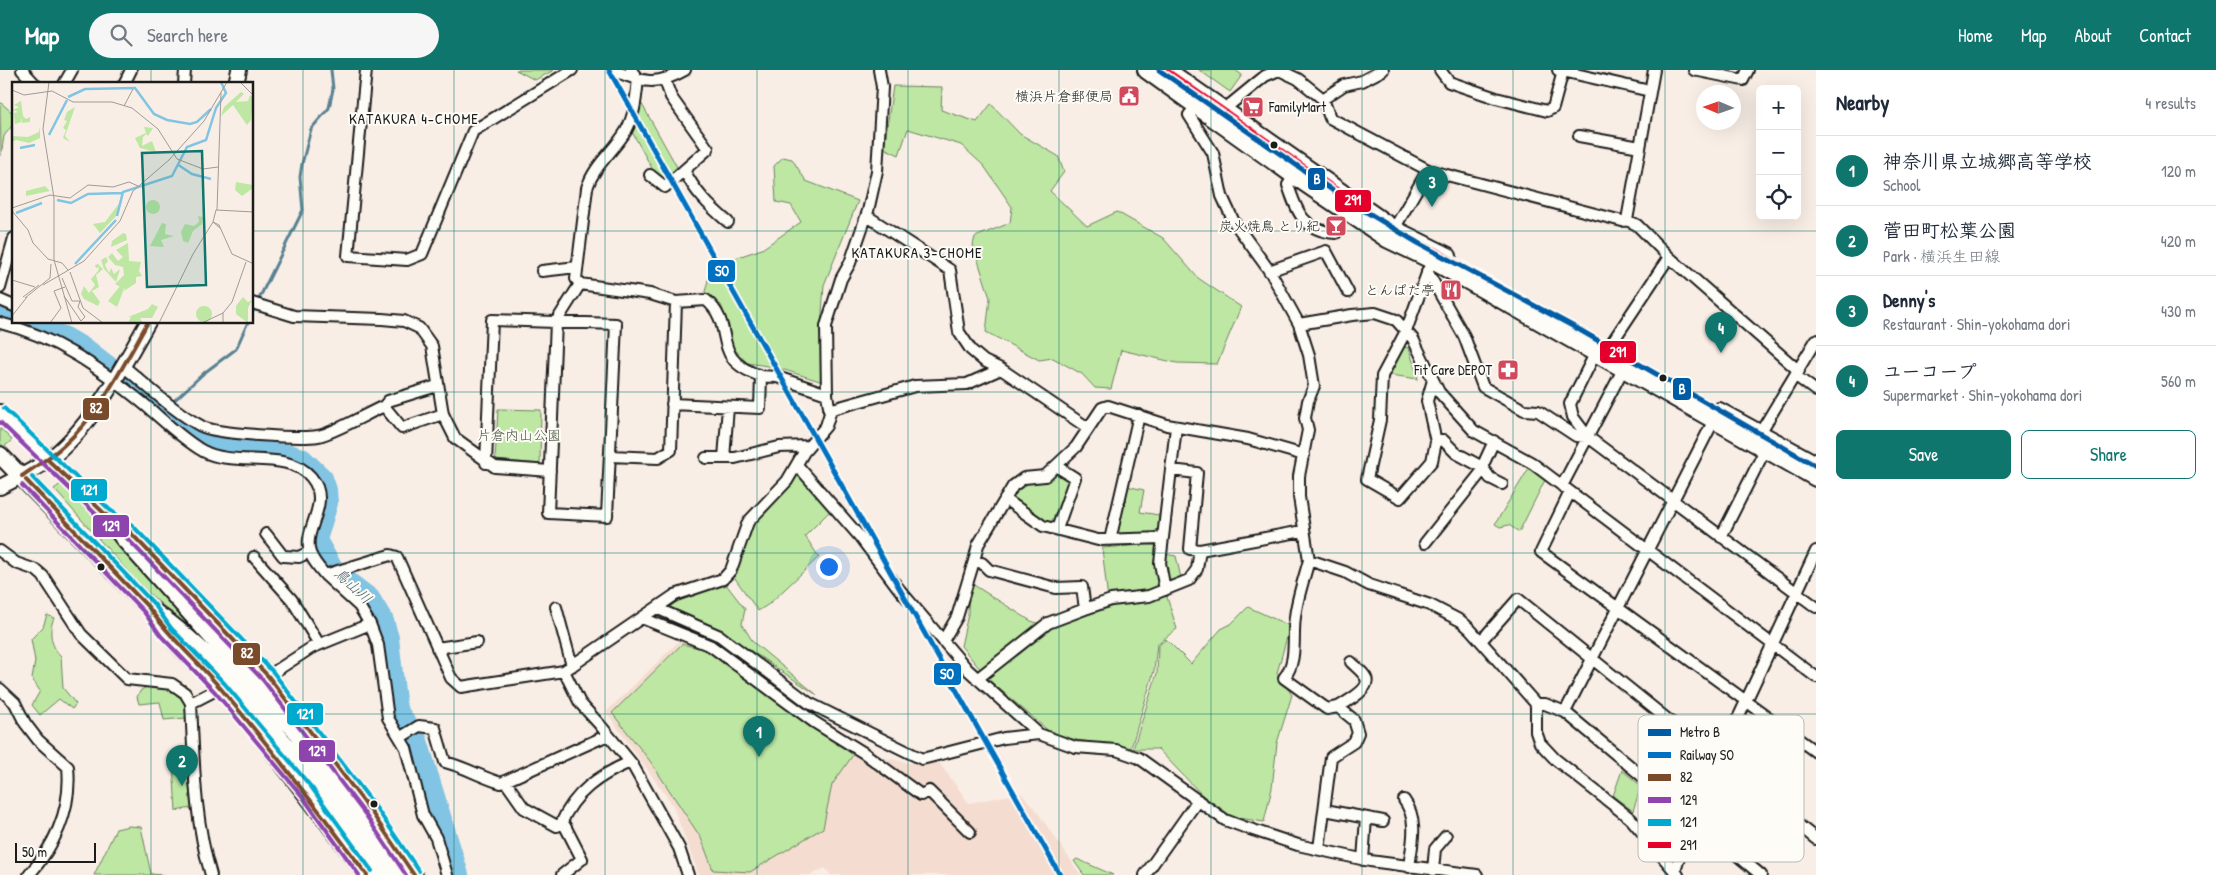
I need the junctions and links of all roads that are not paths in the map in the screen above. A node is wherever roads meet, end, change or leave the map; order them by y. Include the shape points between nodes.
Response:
1 (22, 70) edge
2 (72, 70) edge
3 (130, 70) edge
4 (366, 70) edge
5 (572, 70) edge
6 (612, 70) edge
7 (631, 70) edge
8 (686, 70) edge
9 (879, 70) edge
10 (1146, 70) edge
11 (1167, 70) edge
12 (1383, 70) edge
13 (1440, 70) edge
14 (1654, 70) edge
15 (1694, 70) edge
16 (1748, 70) edge
17 (1560, 71) edge
18 (1264, 73) edge
19 (1719, 73) edge
20 (638, 78) junction
21 (665, 81) junction
22 (33, 82) edge
23 (65, 82) edge
24 (125, 82) edge
25 (1650, 91) junction
26 (1323, 99) junction
27 (1201, 100) junction
28 (1219, 114) junction
29 (1579, 136) dead end
30 (1640, 147) junction
31 (684, 170) junction
32 (1428, 170) junction
33 (650, 175) dead end
34 (1294, 176) junction
35 (867, 216) junction
36 (1627, 220) junction
37 (728, 222) dead end
38 (1394, 229) junction
39 (1336, 233) dead end
40 (12, 245) edge
41 (1669, 257) junction
42 (1432, 260) junction
43 (577, 267) junction
44 (542, 271) dead end
45 (1269, 271) junction
46 (580, 284) junction
47 (0, 288) edge
48 (1348, 292) dead end
49 (0, 300) edge
50 (676, 302) junction
51 (12, 305) edge
52 (257, 305) edge
53 (556, 322) junction
54 (0, 323) edge
55 (147, 324) edge
56 (1300, 324) junction
57 (1406, 331) junction
58 (1816, 340) edge
59 (1602, 349) junction
60 (1626, 363) junction
61 (122, 368) junction
62 (1001, 369) junction
63 (1797, 374) junction
64 (761, 376) junction
65 (1433, 380) junction
66 (114, 381) junction
67 (438, 386) junction
68 (1816, 391) edge
69 (827, 394) junction
70 (672, 404) junction
71 (384, 406) junction
72 (728, 407) junction
73 (830, 410) junction
74 (0, 413) edge
75 (443, 414) junction
76 (1139, 415) junction
77 (1716, 415) junction
78 (1176, 427) junction
79 (1088, 428) junction
80 (1588, 437) junction
81 (1436, 440) junction
82 (1494, 441) junction
83 (1763, 441) junction
84 (808, 446) junction
85 (0, 455) edge
86 (1304, 455) junction
87 (610, 456) junction
88 (706, 458) dead end
89 (724, 458) junction
90 (48, 460) junction
91 (486, 463) junction
92 (1816, 464) edge
93 (798, 466) junction
94 (1056, 466) junction
95 (1482, 468) junction
96 (1171, 470) junction
97 (550, 471) junction
98 (22, 476) junction
99 (1816, 478) edge
100 (1502, 484) dead end
101 (0, 487) edge
102 (1566, 489) junction
103 (1006, 499) junction
104 (1673, 501) junction
105 (106, 515) junction
106 (1057, 529) junction
107 (1303, 531) junction
108 (266, 534) dead end
109 (1720, 537) junction
110 (1163, 538) junction
111 (1110, 540) junction
112 (1425, 543) dead end
113 (0, 550) edge
114 (1200, 550) junction
115 (1648, 550) junction
116 (1816, 551) edge
117 (309, 552) junction
118 (254, 557) dead end
119 (1309, 560) junction
120 (974, 561) junction
121 (334, 572) junction
122 (1165, 590) junction
123 (1796, 594) junction
124 (556, 607) dead end
125 (1816, 607) edge
126 (149, 608) junction
127 (656, 608) junction
128 (1618, 608) junction
129 (1085, 609) junction
130 (642, 618) junction
131 (370, 624) junction
132 (943, 641) junction
133 (1481, 641) junction
134 (477, 642) dead end
135 (319, 644) junction
136 (1772, 646) junction
137 (437, 648) junction
138 (1592, 659) junction
139 (1351, 662) dead end
140 (568, 668) junction
141 (268, 676) junction
142 (1816, 677) edge
143 (242, 679) junction
144 (977, 679) junction
145 (220, 688) junction
146 (0, 690) edge
147 (1746, 702) junction
148 (191, 703) junction
149 (1536, 704) junction
150 (1338, 707) junction
151 (1565, 712) junction
152 (1662, 715) edge
153 (1740, 715) edge
154 (1764, 715) edge
155 (1039, 734) junction
156 (608, 735) junction
157 (400, 737) junction
158 (1804, 743) edge
159 (1816, 752) edge
160 (630, 762) junction
161 (1638, 772) edge
162 (505, 781) junction
163 (1198, 800) junction
164 (1404, 800) dead end
165 (1324, 810) junction
166 (1366, 818) junction
167 (1383, 821) dead end
168 (561, 824) junction
169 (1638, 828) edge
170 (1804, 829) edge
171 (970, 832) dead end
172 (1446, 836) dead end
173 (1816, 839) edge
174 (1319, 850) junction
175 (1363, 860) junction
176 (1667, 862) edge
177 (1746, 862) edge
178 (1409, 867) junction
179 (1433, 870) junction
180 (1676, 873) edge
181 (1448, 874) edge
182 (29, 875) edge
183 (212, 875) edge
184 (367, 875) edge
185 (382, 875) edge
186 (398, 875) edge
187 (414, 875) edge
188 (447, 875) edge
189 (562, 875) edge
190 (688, 875) edge
191 (1145, 875) edge
192 (1477, 875) edge
193 (1762, 875) edge

1 - 22 street
2 - 23 street
3 - 24 street
4 - 5 street via 348,256 407,260 422,254 473,131
6 - 20 street
7 - 20 street
8 - 21 street
9 - 35 street via 882,87 877,171
10 - 27 main road
11 - 27 main road
12 - 26 street via 1362,81 1344,85
13 - 17 street via 1449,82 1547,111 1553,108
14 - 25 street
15 - 19 street
16 - 19 street via 1743,80
17 - 25 street
18 - 26 street via 1278,70 1298,79
18 - 28 street
20 - 21 street
20 - 43 street via 626,132 590,178
21 - 31 street via 671,97 708,150
25 - 30 street
26 - 32 street via 1330,118
27 - 28 main road
27 - 45 street via 1189,115 1213,154 1222,196 1234,222
28 - 34 main road
28 - 38 main road
29 - 30 street
30 - 36 street
31 - 33 street via 665,187
31 - 37 street via 693,188
32 - 36 street
32 - 38 street
34 - 39 street via 1288,185 1294,205 1307,225
34 - 42 main road via 1387,239
35 - 62 street via 950,270 958,332 971,350
35 - 69 street via 826,326
36 - 41 street
38 - 42 main road
40 - 47 street
41 - 59 street
41 - 63 street
42 - 57 street
42 - 59 main road
42 - 80 street via 1483,387 1524,410 1538,411 1576,436
43 - 44 street
43 - 46 street via 576,279
45 - 48 street via 1326,251
45 - 56 street
46 - 50 street via 650,294
46 - 53 street
49 - 51 street
50 - 64 street via 706,300 717,309 724,343 734,362
50 - 70 street
52 - 67 street via 294,316 382,319 412,324 432,346
53 - 87 street via 616,324
53 - 91 street via 492,320
53 - 97 street
54 - 66 street via 30,332 65,349
55 - 61 street
56 - 57 street via 1375,313 1396,320
56 - 86 street via 1314,386 1305,418 1308,430
57 - 65 street
57 - 81 street via 1382,376 1380,420 1367,479 1400,498 1432,461
58 - 63 street
59 - 60 main road
59 - 80 street via 1570,404 1573,417
60 - 77 main road
60 - 80 street
61 - 66 street
61 - 71 street via 170,405 212,431 318,436
62 - 73 street via 967,384 915,386
62 - 79 street
63 - 68 street
63 - 83 street
64 - 69 street via 777,377
64 - 72 street via 760,408
65 - 81 street via 1427,401
65 - 82 street via 1439,392 1474,431
66 - 90 street via 69,440
66 - 117 street via 204,452 232,459 291,464 310,475 320,504
67 - 71 street via 388,400
67 - 75 street
69 - 73 street
70 - 72 street
70 - 87 street via 671,450 658,458
71 - 75 street via 402,428
72 - 89 street
73 - 84 street via 826,426
74 - 90 main road
75 - 91 street via 454,438
76 - 78 street
76 - 79 street via 1108,406 1102,408
76 - 111 street
77 - 83 main road
77 - 104 street
78 - 86 street via 1248,439
78 - 96 street
79 - 94 street via 1076,447
80 - 102 street
80 - 104 street
81 - 95 street via 1443,440 1456,453
82 - 95 street
82 - 102 street via 1532,463
83 - 92 main road
83 - 99 main road
83 - 109 street
84 - 89 street via 779,446
84 - 93 street
85 - 98 main road
86 - 107 street via 1299,476
87 - 97 street via 607,516 548,513
88 - 89 street
90 - 98 street
90 - 105 main road
91 - 97 street via 495,467
93 - 127 street via 788,481 748,522 724,579 675,595
93 - 132 street
94 - 103 street via 1045,476 1018,481
94 - 106 street via 1075,478
95 - 100 street via 1490,478
95 - 112 street
96 - 110 street
96 - 114 street via 1197,473 1190,549
98 - 101 street
98 - 126 main road
102 - 115 street
102 - 128 street via 1541,552
103 - 106 street via 1043,526
103 - 120 street via 978,545
104 - 109 street
104 - 115 street
105 - 141 main road via 127,529
105 - 143 main road
106 - 111 street
107 - 114 street
107 - 119 street
108 - 117 street via 282,556 299,557
109 - 123 street
110 - 111 street
110 - 122 street via 1160,563
113 - 148 street via 16,563 43,576 81,634 127,679 172,684
114 - 122 street via 1197,569 1189,580
115 - 128 street
115 - 136 street
116 - 123 street
117 - 121 street
118 - 135 street via 292,600
119 - 133 street via 1345,572 1369,585 1430,605 1460,621
119 - 150 street via 1294,618 1295,645 1288,674 1284,678 1327,709
120 - 129 street via 989,570 1056,588 1082,587
120 - 132 street via 956,617
121 - 131 street
121 - 137 street via 390,555 397,557
122 - 129 street via 1148,596 1111,600
123 - 125 street
123 - 136 street
124 - 140 street
126 - 143 main road
126 - 145 main road via 166,632
127 - 130 street
127 - 155 street via 720,636 809,704 922,759 1004,738
128 - 138 street
128 - 147 street
129 - 144 street via 1048,623
130 - 140 street
130 - 171 street via 711,646 921,795 929,790
131 - 135 street
131 - 157 street via 378,644 388,718
132 - 144 street
133 - 138 street via 1518,599
133 - 149 street
134 - 137 street
135 - 141 street
136 - 142 street
136 - 147 street
137 - 140 street via 451,678 461,687
138 - 151 street
138 - 152 street
139 - 150 street via 1366,678 1366,683
140 - 156 street via 580,704
141 - 187 main road via 370,810
143 - 185 main road
143 - 186 main road via 295,730
144 - 155 street
145 - 148 street
145 - 184 main road via 307,792
146 - 182 street via 15,703 38,740 68,767 66,808 54,840
147 - 153 street
147 - 154 street
148 - 183 street via 197,811 203,848
149 - 151 street
149 - 169 street via 1536,732 1540,743
150 - 165 street via 1354,720 1358,733 1354,742 1331,757
151 - 161 street
155 - 163 street via 1075,746 1116,750 1139,758
156 - 160 street
156 - 162 street
157 - 162 street via 419,726 435,728 445,762 494,781
157 - 188 street via 410,759 423,815 436,838
158 - 159 street
160 - 168 street via 592,782 579,795
160 - 190 street via 679,848
162 - 168 street via 524,808 557,826
163 - 174 street via 1237,825
163 - 191 street
164 - 178 street via 1412,810 1414,827
165 - 166 street
165 - 174 street
166 - 167 street
166 - 175 street
168 - 189 street via 582,859
170 - 173 street
172 - 179 street via 1435,849
174 - 175 street
175 - 178 street
176 - 180 street
177 - 193 street
178 - 179 street
179 - 181 street
181 - 192 street

